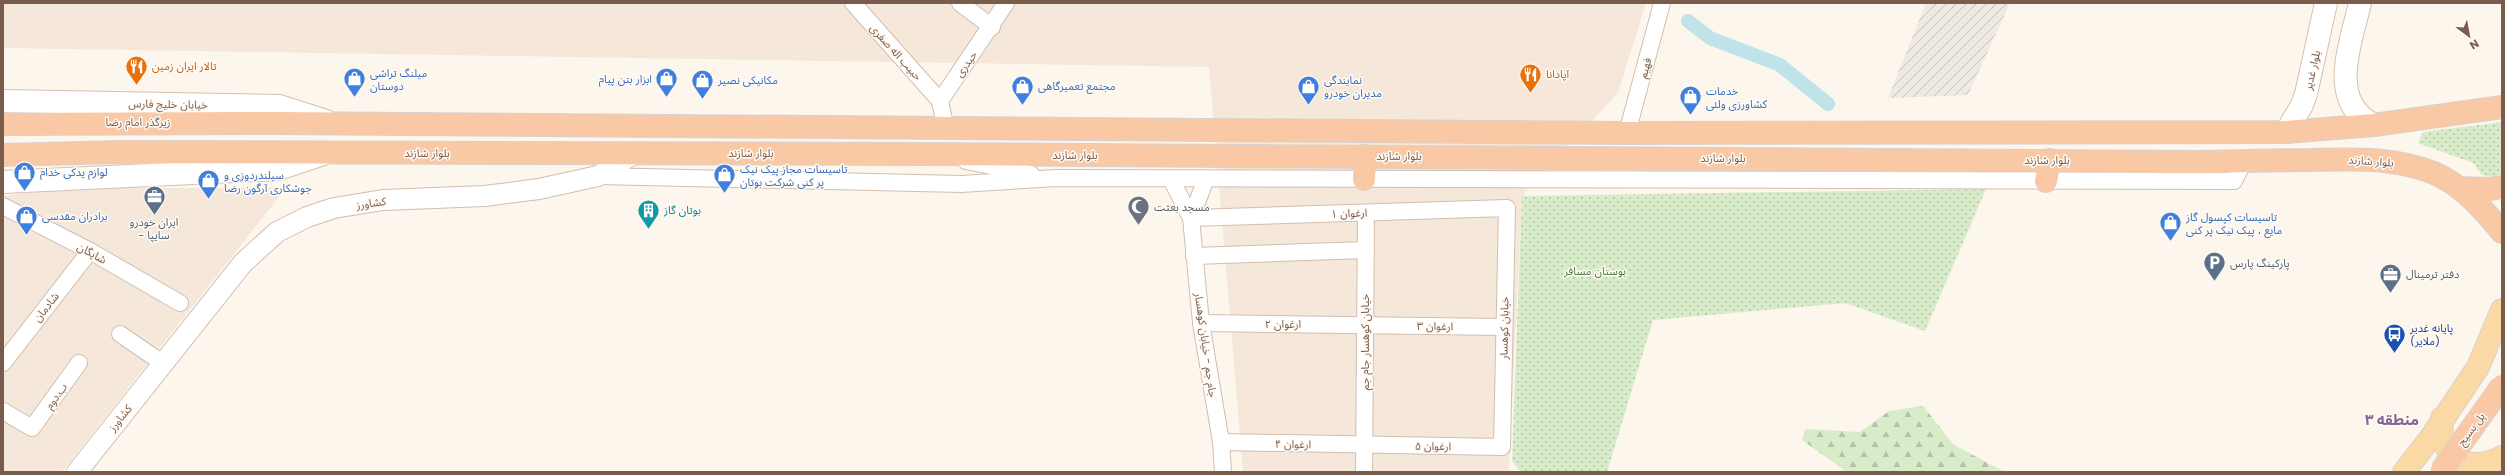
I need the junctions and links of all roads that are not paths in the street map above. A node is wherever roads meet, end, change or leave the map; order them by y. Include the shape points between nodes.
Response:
1 (853, 3) edge
2 (960, 3) edge
3 (1006, 3) edge
4 (1662, 3) edge
5 (2326, 3) edge
6 (2360, 3) edge
7 (992, 28) junction
8 (2315, 58) junction
9 (2348, 61) junction
10 (3, 101) edge
11 (940, 101) junction
12 (2502, 106) edge
13 (331, 123) junction
14 (3, 124) edge
15 (2374, 126) junction
16 (946, 129) junction
17 (2286, 132) junction
18 (1627, 133) junction
19 (329, 152) junction
20 (635, 153) junction
21 (923, 154) junction
22 (3, 155) edge
23 (1365, 156) junction
24 (2048, 170) junction
25 (598, 176) junction
26 (1056, 178) junction
27 (1171, 179) junction
28 (1206, 179) junction
29 (1364, 179) junction
30 (3, 182) edge
31 (2502, 187) edge
32 (2459, 188) junction
33 (3, 206) edge
34 (1507, 208) joint
35 (1366, 213) junction
36 (1191, 218) junction
37 (2502, 232) edge
38 (1366, 250) junction
39 (90, 251) junction
40 (1194, 256) junction
41 (180, 303) dead end
42 (2502, 310) edge
43 (1201, 323) junction
44 (1366, 324) junction
45 (1504, 327) junction
46 (120, 334) dead end
47 (2502, 356) edge
48 (3, 363) edge
49 (80, 364) dead end
50 (164, 364) junction
51 (2478, 367) junction
52 (2502, 386) edge
53 (2502, 408) edge
54 (3, 411) edge
55 (2442, 418) junction
56 (1221, 442) junction
57 (1365, 445) junction
58 (1502, 447) joint
59 (2502, 457) edge
60 (2502, 460) edge
61 (2446, 471) edge
62 (77, 472) edge
63 (1223, 472) edge
64 (1364, 472) edge
65 (2404, 472) edge
66 (2493, 472) edge

1 - 11 street, حبیب اله صفری
2 - 7 street
3 - 7 street, حیدری
4 - 18 street, فهیم
5 - 8 main road, بلوار غدیر
6 - 9 main road
7 - 11 street, حیدری
8 - 9 main road via 2323,67 2332,68
8 - 17 main road, بلوار غدیر via 2302,105
9 - 15 main road via 2345,80 2350,98 2359,114
10 - 13 main road, خیابان خلیج فارس via 279,106
11 - 16 street
12 - 15 highway
13 - 14 highway, زیرگذر امام رضا
13 - 16 highway
15 - 17 highway
16 - 18 highway
17 - 18 highway
19 - 20 highway, بلوار شازند
19 - 22 highway, بلوار شازند
19 - 30 main road via 278,169
20 - 21 highway, بلوار شازند
20 - 25 street, کشاورز
21 - 23 highway, بلوار شازند
21 - 26 street
23 - 24 highway, بلوار شازند
23 - 29 highway
24 - 29 street
24 - 32 highway, بلوار شازند via 2244,161 2359,159 2409,165 2435,174
25 - 26 street via 961,184
25 - 50 street, کشاورز via 538,189 485,196 382,200 334,208 307,217 277,232 243,263
26 - 27 street
27 - 28 street
27 - 36 street
28 - 29 street
28 - 36 street
31 - 32 highway
32 - 37 highway, بلوار شازند
33 - 39 street, شایگان
34 - 35 street, ارغوان ۱
34 - 45 street, خیابان کوهسار
35 - 36 street, ارغوان ۱
35 - 38 street, خیابان کوهسار جام جم
36 - 40 street, جام جم - خیابان کوهسار
38 - 40 street
38 - 44 street, خیابان کوهسار جام جم
39 - 41 street, شایگان
39 - 48 street, شادمان
40 - 43 street, جام جم - خیابان کوهسار
42 - 51 main road
43 - 44 street, ارغوان ۲
43 - 56 street, جام جم - خیابان کوهسار
44 - 45 street, ارغوان ۳
44 - 57 street, خیابان کوهسار جام جم
45 - 58 street, خیابان کوهسار
46 - 50 street
47 - 51 main road via 2492,358
49 - 54 street, ب.دوم via 32,428
50 - 62 street, کشاورز
51 - 55 main road
52 - 61 highway, پل بسیج, bridge
53 - 61 highway, پل بسیج
55 - 59 main road via 2443,442 2449,452 2459,460 2470,465 2482,465
55 - 65 main road via 2432,436
56 - 57 street, ارغوان ۴
56 - 63 street, جام جم - خیابان کوهسار
57 - 58 street, ارغوان ۵
57 - 64 street, خیابان کوهسار جام جم
60 - 66 main road

